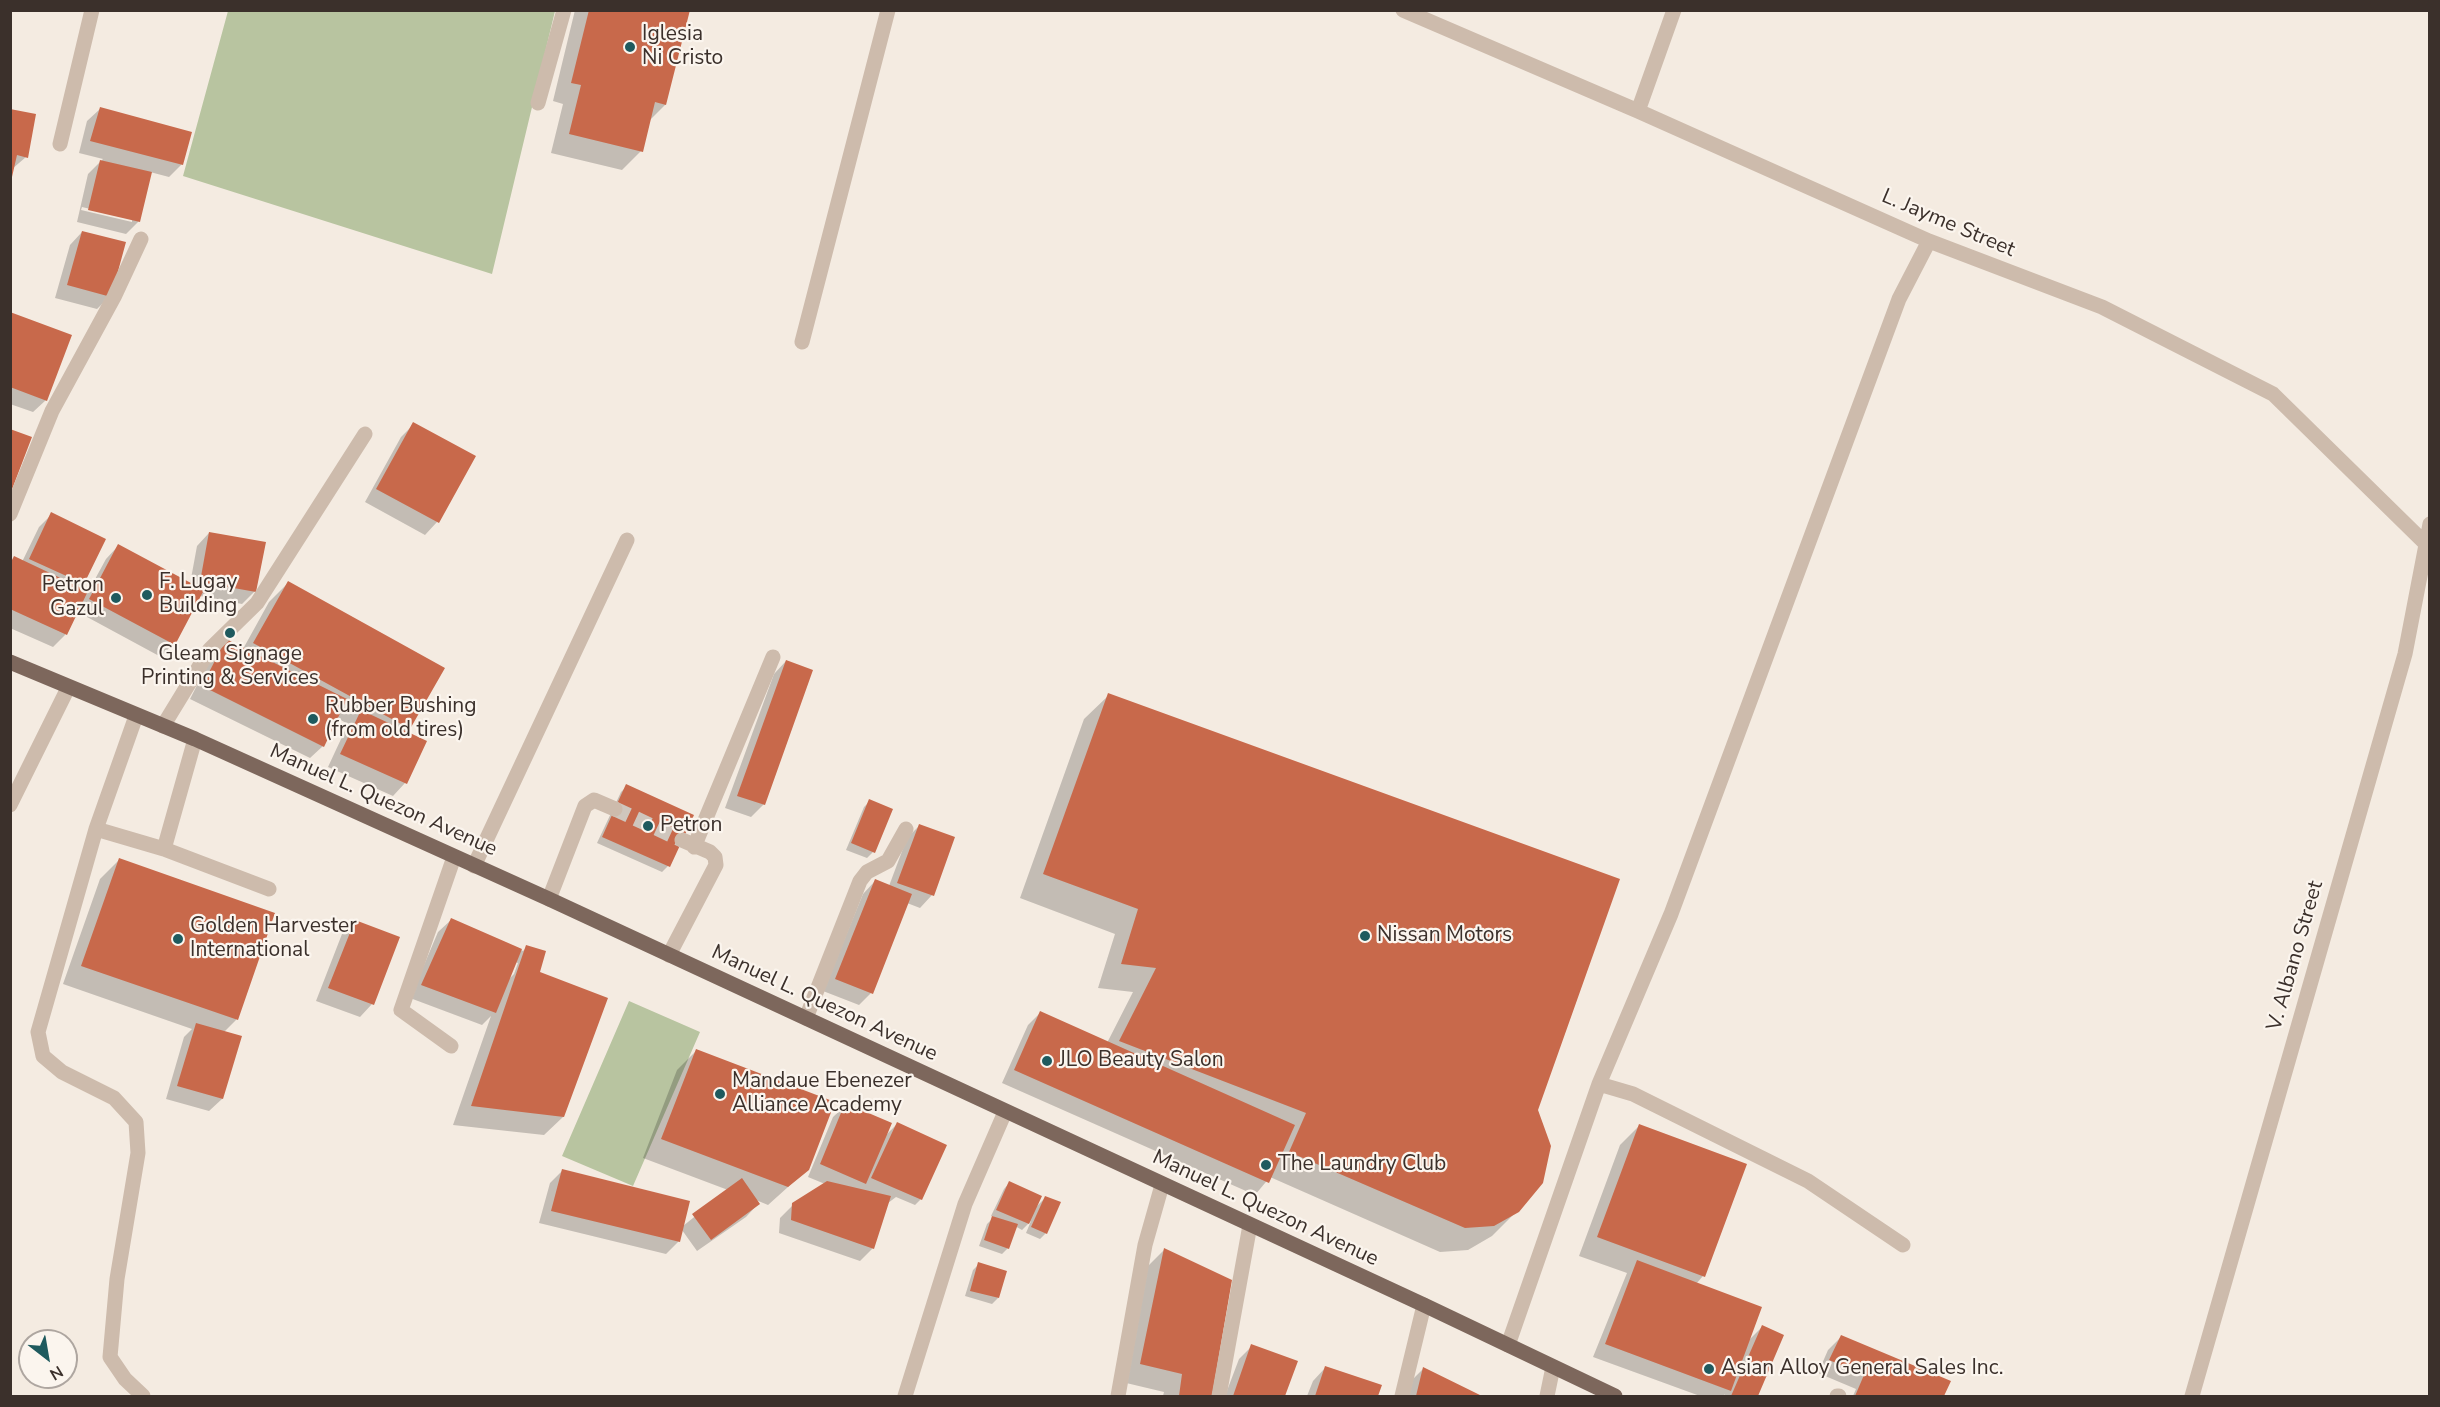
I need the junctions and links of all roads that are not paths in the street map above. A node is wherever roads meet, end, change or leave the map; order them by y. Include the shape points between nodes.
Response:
1 (92, 10) edge
2 (564, 10) edge
3 (888, 10) edge
4 (1403, 10) edge
5 (1674, 10) edge
6 (538, 103) dead end
7 (1638, 111) junction
8 (60, 144) dead end
9 (141, 239) dead end
10 (1929, 241) junction
11 (802, 342) dead end
12 (365, 434) dead end
13 (10, 514) edge
14 (2430, 524) edge
15 (627, 540) dead end
16 (2428, 547) edge
17 (773, 657) dead end
18 (10, 662) edge
19 (68, 688) junction
20 (136, 716) junction
21 (163, 726) junction
22 (195, 739) junction
23 (10, 805) edge
24 (615, 810) tunnel mouth
25 (96, 829) junction
26 (906, 829) dead end
27 (164, 849) junction
28 (454, 857) junction
29 (474, 866) junction
30 (269, 889) dead end
31 (549, 899) junction
32 (669, 955) junction
33 (806, 1018) junction
34 (451, 1046) dead end
35 (1599, 1084) junction
36 (1005, 1112) junction
37 (1162, 1185) junction
38 (1250, 1225) junction
39 (1903, 1245) dead end
40 (1424, 1305) junction
41 (1508, 1345) junction
42 (1554, 1367) junction
43 (143, 1396) edge
44 (905, 1396) edge
45 (1118, 1396) edge
46 (1219, 1396) edge
47 (1402, 1396) edge
48 (1547, 1396) edge
49 (1615, 1396) edge
50 (2192, 1396) edge

1 - 8 street
2 - 6 street
3 - 11 street
4 - 7 street, L. Jayme Street
5 - 7 street
7 - 10 street, L. Jayme Street
9 - 13 street via 52,411
10 - 16 street, L. Jayme Street via 2102,308 2273,394
10 - 35 street via 1899,299 1671,914
12 - 21 street via 257,603 210,650
14 - 16 street, V. Albano Street
15 - 29 street
16 - 50 street, V. Albano Street via 2405,654
17 - 32 street via 688,843 710,852 716,865
18 - 19 main road, Manuel L. Quezon Avenue
19 - 20 main road, Manuel L. Quezon Avenue
19 - 23 street
20 - 21 main road, Manuel L. Quezon Avenue
20 - 25 street
21 - 22 main road, Manuel L. Quezon Avenue
22 - 27 street
22 - 28 main road, Manuel L. Quezon Avenue
24 - 31 street via 594,800 585,806
25 - 27 street
25 - 43 street via 38,1032 44,1056 62,1072 114,1098 136,1122 138,1153 117,1279 110,1357
26 - 33 street via 888,861 867,872 860,881
27 - 30 street
28 - 29 main road, Manuel L. Quezon Avenue
28 - 34 street via 401,1010
29 - 31 main road, Manuel L. Quezon Avenue
31 - 32 main road, Manuel L. Quezon Avenue
32 - 33 main road, Manuel L. Quezon Avenue
33 - 36 main road, Manuel L. Quezon Avenue
35 - 39 street via 1633,1094 1808,1181
35 - 41 street
36 - 37 main road, Manuel L. Quezon Avenue
36 - 44 street via 965,1204
37 - 38 main road, Manuel L. Quezon Avenue
37 - 45 street via 1145,1245
38 - 40 main road, Manuel L. Quezon Avenue
38 - 46 street
40 - 41 main road, Manuel L. Quezon Avenue
40 - 47 street
41 - 42 main road, Manuel L. Quezon Avenue
42 - 48 street
42 - 49 main road, Manuel L. Quezon Avenue

